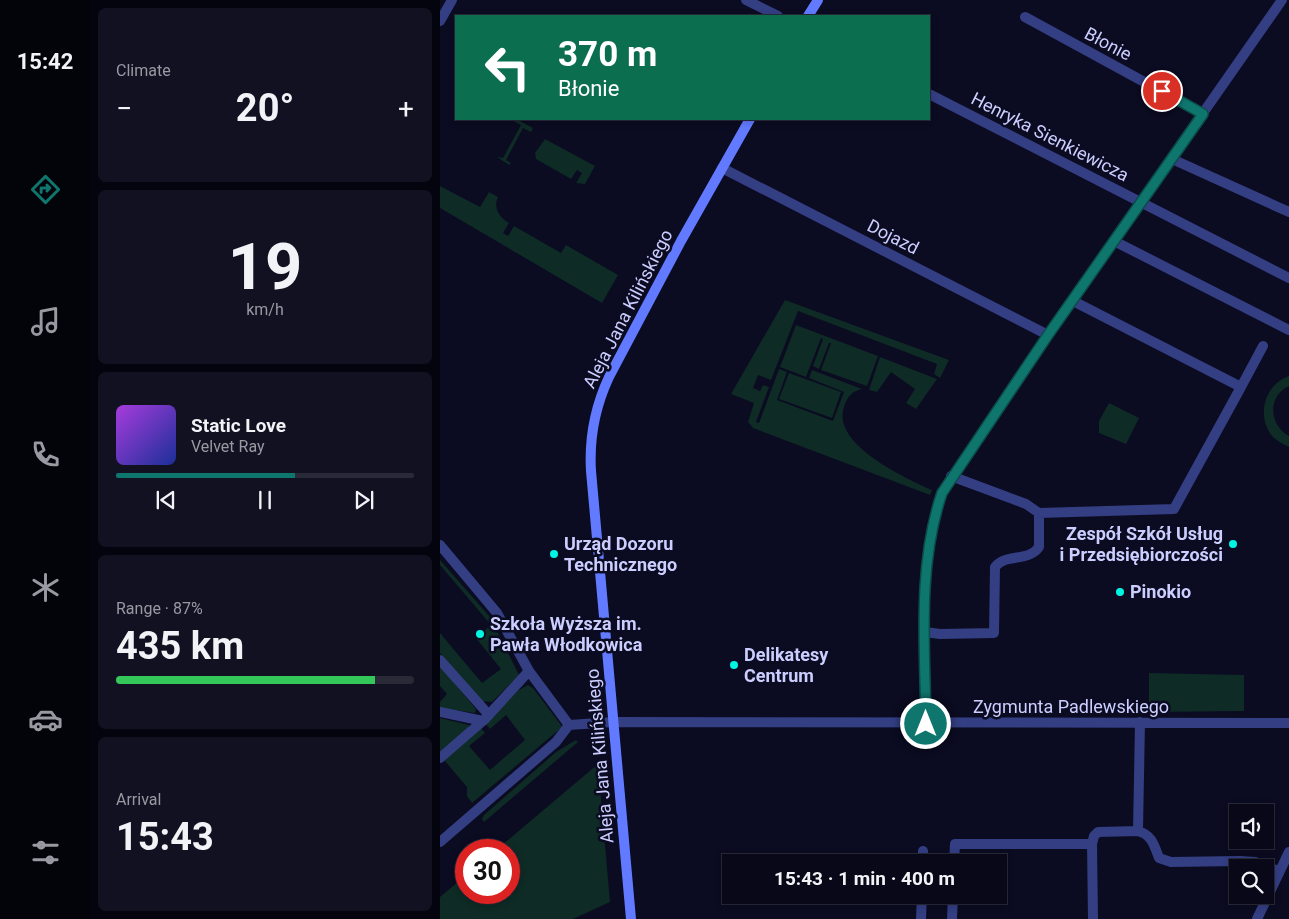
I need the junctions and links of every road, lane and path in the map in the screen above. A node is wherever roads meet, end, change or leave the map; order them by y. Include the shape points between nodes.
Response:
1 (452, 0) edge
2 (746, 0) edge
3 (818, 0) edge
4 (1282, 0) edge
5 (776, 15) edge
6 (809, 15) edge
7 (1025, 18) dead end
8 (440, 21) edge
9 (930, 95) edge
10 (1203, 114) junction
11 (749, 120) edge
12 (1172, 159) junction
13 (722, 168) junction
14 (1142, 202) junction
15 (1289, 212) edge
16 (1114, 241) junction
17 (1289, 278) edge
18 (1073, 301) junction
19 (1289, 330) edge
20 (1048, 335) junction
21 (1263, 346) dead end
22 (1240, 386) junction
23 (951, 476) junction
24 (1039, 513) junction
25 (440, 545) edge
26 (925, 632) junction
27 (440, 660) edge
28 (529, 671) junction
29 (440, 712) edge
30 (486, 718) junction
31 (613, 722) junction
32 (1140, 722) junction
33 (1289, 723) edge
34 (926, 724) junction
35 (569, 725) junction
36 (440, 758) edge
37 (1138, 831) junction
38 (440, 842) edge
39 (1092, 844) junction
40 (1289, 852) edge
41 (954, 854) edge
42 (1278, 871) junction
43 (922, 904) edge
44 (953, 904) edge
45 (631, 919) edge
46 (921, 919) edge
47 (952, 919) edge
48 (1093, 919) edge
49 (1257, 919) edge

1 - 8 street
2 - 5 street
3 - 6 main road
4 - 10 street
7 - 10 street, Błonie
9 - 14 street, Henryka Sienkiewicza
10 - 12 street
11 - 13 main road, Aleja Jana Kilińskiego
12 - 14 street
12 - 15 street
13 - 20 street, Dojazd
13 - 31 main road, Aleja Jana Kilińskiego via 609,377 594,420 591,472
14 - 16 street
14 - 17 street, Henryka Sienkiewicza
16 - 18 street
16 - 19 street
18 - 20 street
18 - 22 street
20 - 23 street
21 - 22 street
22 - 24 street via 1174,509
23 - 24 street via 1026,504
23 - 26 street via 942,493 930,533
24 - 26 street via 1035,552 1002,561 995,567 994,634
25 - 28 street via 498,613
26 - 34 street
27 - 30 street
28 - 30 street
28 - 35 street
29 - 30 street
30 - 36 street
31 - 34 street, Zygmunta Padlewskiego
31 - 35 street, Zygmunta Padlewskiego
31 - 45 main road, Aleja Jana Kilińskiego
32 - 33 street, Zygmunta Padlewskiego
32 - 34 street, Zygmunta Padlewskiego
32 - 37 street
35 - 38 street via 556,742
37 - 39 street via 1098,832
37 - 42 street via 1152,839 1159,858 1163,860 1247,862
39 - 41 street via 955,844
39 - 48 street
40 - 42 street
42 - 49 street
43 - 46 street
44 - 47 street

